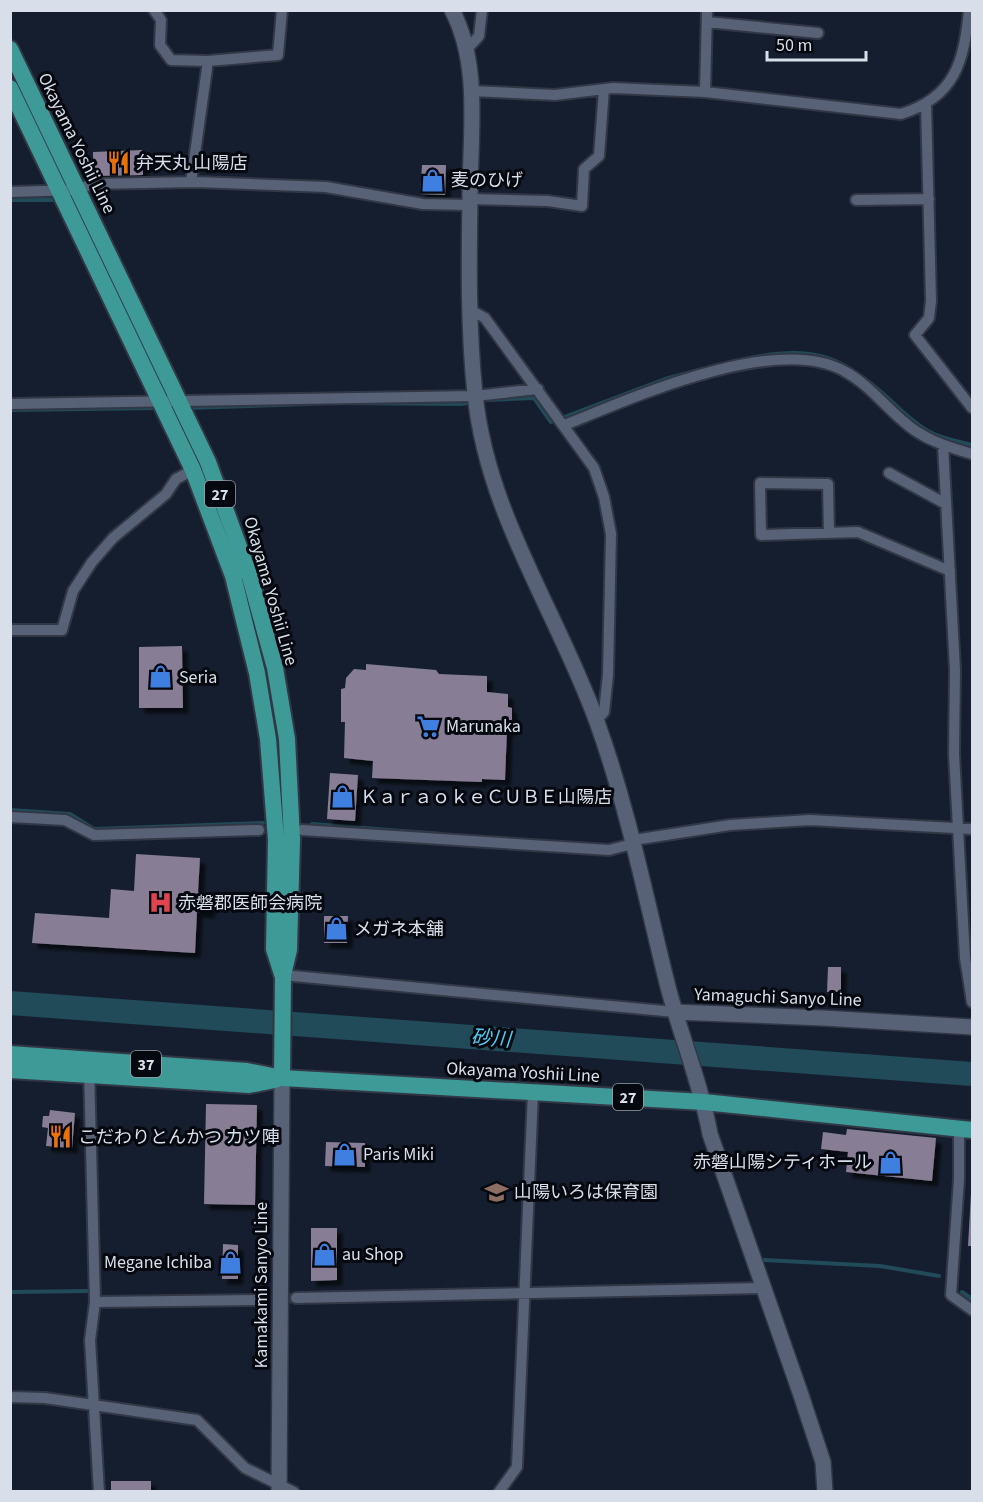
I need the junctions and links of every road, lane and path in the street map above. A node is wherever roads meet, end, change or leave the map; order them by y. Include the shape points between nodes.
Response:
1 (154, 10) edge
2 (282, 10) edge
3 (452, 10) edge
4 (482, 10) edge
5 (707, 10) edge
6 (969, 10) edge
7 (707, 22) junction
8 (818, 33) dead end
9 (10, 49) edge
10 (466, 50) junction
11 (208, 61) junction
12 (10, 88) edge
13 (604, 89) junction
14 (471, 91) junction
15 (705, 92) junction
16 (926, 103) junction
17 (191, 182) junction
18 (78, 190) junction
19 (60, 191) junction
20 (10, 192) edge
21 (929, 199) junction
22 (856, 201) dead end
23 (470, 202) junction
24 (469, 309) junction
25 (538, 389) junction
26 (475, 396) junction
27 (179, 402) junction
28 (162, 403) junction
29 (10, 404) edge
30 (972, 408) edge
31 (565, 425) junction
32 (943, 445) junction
33 (972, 454) edge
34 (192, 470) junction
35 (889, 473) dead end
36 (946, 504) junction
37 (829, 533) junction
38 (950, 571) junction
39 (10, 630) edge
40 (597, 721) junction
41 (10, 817) edge
42 (960, 829) junction
43 (972, 829) edge
44 (259, 830) dead end
45 (302, 830) dead end
46 (632, 844) junction
47 (283, 975) junction
48 (972, 1002) edge
49 (678, 1019) junction
50 (972, 1024) edge
51 (10, 1054) edge
52 (89, 1067) junction
53 (10, 1070) edge
54 (282, 1078) junction
55 (533, 1092) junction
56 (704, 1102) junction
57 (966, 1129) edge
58 (762, 1288) junction
59 (525, 1295) junction
60 (296, 1298) tunnel mouth
61 (257, 1300) tunnel mouth
62 (95, 1302) junction
63 (972, 1310) edge
64 (10, 1397) edge
65 (94, 1404) junction
66 (284, 1489) edge
67 (99, 1491) edge
68 (499, 1491) edge
69 (825, 1491) edge

1 - 11 street via 161,20 160,45 171,60
2 - 11 street via 278,55
3 - 10 street
4 - 10 street via 479,36
5 - 7 street
6 - 16 street via 965,51 942,92
7 - 8 street
7 - 15 street
9 - 18 main road, Okayama Yoshii Line / 27
10 - 14 street
11 - 17 street
12 - 19 main road, Okayama Yoshii Line / 27
13 - 14 street via 555,95
13 - 15 street
13 - 23 street via 599,156 584,169 582,206 548,201
14 - 23 street
15 - 16 street via 901,114
16 - 21 street
17 - 18 street via 91,184
17 - 23 street via 326,187 423,204
18 - 19 street
18 - 27 main road, Okayama Yoshii Line / 27
19 - 20 street
19 - 28 main road, Okayama Yoshii Line / 27
21 - 22 street
21 - 30 street via 930,318 915,334
23 - 24 street
24 - 25 street via 484,318
24 - 26 street
25 - 26 street
25 - 31 street
26 - 27 street
26 - 40 street via 500,505
27 - 28 street
27 - 47 main road, Okayama Yoshii Line / 27 via 226,508 275,668 287,739 292,839 289,950
28 - 29 street
28 - 34 main road, Okayama Yoshii Line / 27
31 - 32 street via 639,395 772,358 809,360 844,370 904,422
31 - 40 street via 594,468 611,534 608,675 604,712
32 - 33 street
32 - 36 street
34 - 39 street via 176,479 166,494 113,538 92,562 73,591 62,630
34 - 47 main road, Okayama Yoshii Line / 27 via 232,576 267,728 276,838 274,949
35 - 36 street
36 - 38 street
37 - 37 street via 760,535 760,483 828,484
37 - 38 street via 858,532
38 - 42 street via 954,754
40 - 46 street
41 - 44 street via 64,820 94,835
42 - 43 street
42 - 46 street via 810,820 730,825 640,839
42 - 48 street via 965,958
45 - 46 street via 609,850
46 - 49 street
47 - 49 street
47 - 54 main road, Okayama Yoshii Line / 27
49 - 50 street, Yamaguchi Sanyo Line via 823,1018
49 - 56 street, Yamaguchi Sanyo Line
51 - 52 main road, 37
52 - 53 main road, 37
52 - 54 main road, 37 via 247,1071
52 - 62 street
54 - 55 main road, Okayama Yoshii Line / 27
54 - 66 street, Kamakami Sanyo Line
55 - 56 main road, Okayama Yoshii Line / 27
55 - 59 street
56 - 57 main road, Okayama Yoshii Line / 27
56 - 58 street, Yamaguchi Sanyo Line via 710,1134
57 - 63 street via 951,1295
58 - 59 street
58 - 69 street, Yamaguchi Sanyo Line via 819,1451
59 - 60 street
59 - 68 street via 517,1467
61 - 62 street
62 - 65 street via 90,1340
64 - 65 street
65 - 66 street via 197,1420 245,1468
65 - 67 street

